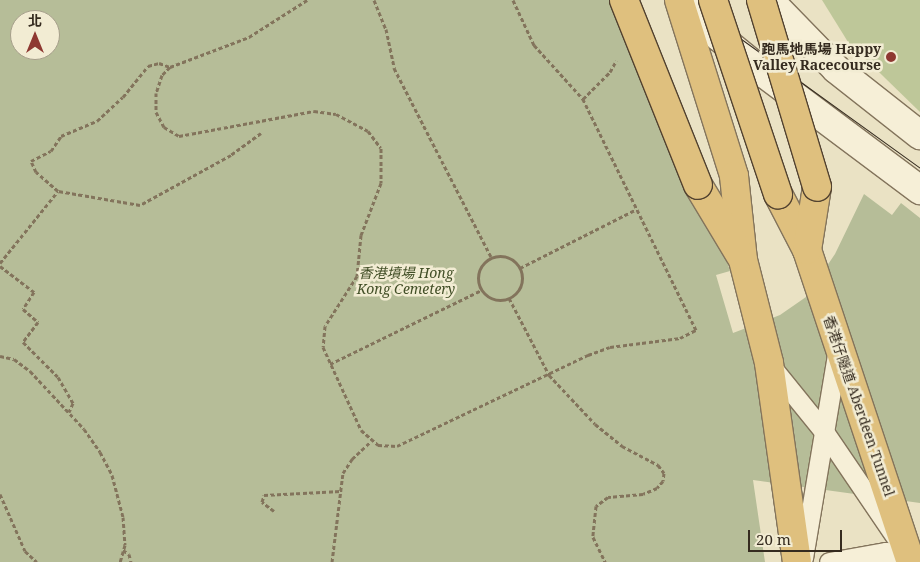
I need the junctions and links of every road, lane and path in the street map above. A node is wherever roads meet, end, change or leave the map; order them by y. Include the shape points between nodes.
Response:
1 (307, 0) edge
2 (374, 0) edge
3 (513, 0) edge
4 (624, 0) edge
5 (679, 0) edge
6 (687, 0) edge
7 (713, 0) edge
8 (761, 0) edge
9 (769, 0) edge
10 (170, 67) junction
11 (610, 72) dead end
12 (582, 99) junction
13 (260, 134) dead end
14 (920, 135) edge
15 (920, 190) edge
16 (58, 191) junction
17 (635, 210) junction
18 (807, 250) junction
19 (491, 258) junction
20 (743, 260) junction
21 (0, 265) edge
22 (520, 268) junction
23 (482, 290) junction
24 (509, 298) junction
25 (836, 341) junction
26 (0, 356) edge
27 (767, 356) junction
28 (329, 364) junction
29 (549, 375) junction
30 (70, 412) junction
31 (826, 433) junction
32 (371, 441) junction
33 (340, 491) junction
34 (0, 494) edge
35 (274, 511) dead end
36 (123, 550) junction
37 (910, 560) edge
38 (37, 562) edge
39 (120, 562) edge
40 (131, 562) edge
41 (332, 562) edge
42 (605, 562) edge
43 (797, 562) edge
44 (802, 562) edge
45 (829, 562) edge

1 - 10 path via 249,37
2 - 19 path via 386,29 394,68
3 - 12 path via 534,45
4 - 20 highway, bridge via 698,184
5 - 20 highway via 734,176
6 - 15 street via 718,36
7 - 18 highway, 香港仔隧道 Aberdeen Tunnel, bridge via 778,194
8 - 18 highway, bridge via 817,187
9 - 14 street via 836,69
10 - 16 path via 159,63 148,66 123,97 97,121 61,136 51,151 31,161 38,174
10 - 28 path via 162,75 156,93 156,112 164,127 179,136 314,111 356,122 381,148 381,183 361,235 356,276 325,326 323,347
11 - 12 path
12 - 17 path
13 - 16 path via 231,155 140,205
16 - 21 path
17 - 22 path
17 - 29 path via 696,330 680,338 610,347
18 - 25 highway, 香港仔隧道 Aberdeen Tunnel
19 - 22 path via 507,257
19 - 23 path via 480,268
20 - 27 highway
21 - 30 path via 34,292 23,308 38,322 23,342 47,363 64,385 73,403
22 - 24 path via 522,282
23 - 24 path via 494,299
23 - 28 path
24 - 29 path
25 - 31 lane
25 - 37 highway, 香港仔隧道 Aberdeen Tunnel via 871,434
26 - 30 path via 14,359 30,371
27 - 31 lane
27 - 43 highway
28 - 32 path via 354,420
29 - 32 path via 410,442 387,446
29 - 42 path via 569,398 622,446 658,465 664,473 657,488 643,494 608,497 596,506 593,537
30 - 36 path via 100,452 112,475 123,517
31 - 37 lane
31 - 44 lane
32 - 33 path via 346,466
33 - 35 path via 264,494 262,502
33 - 41 path
34 - 38 path via 25,551
36 - 39 path
36 - 40 path via 129,554
37 - 45 lane via 886,552

